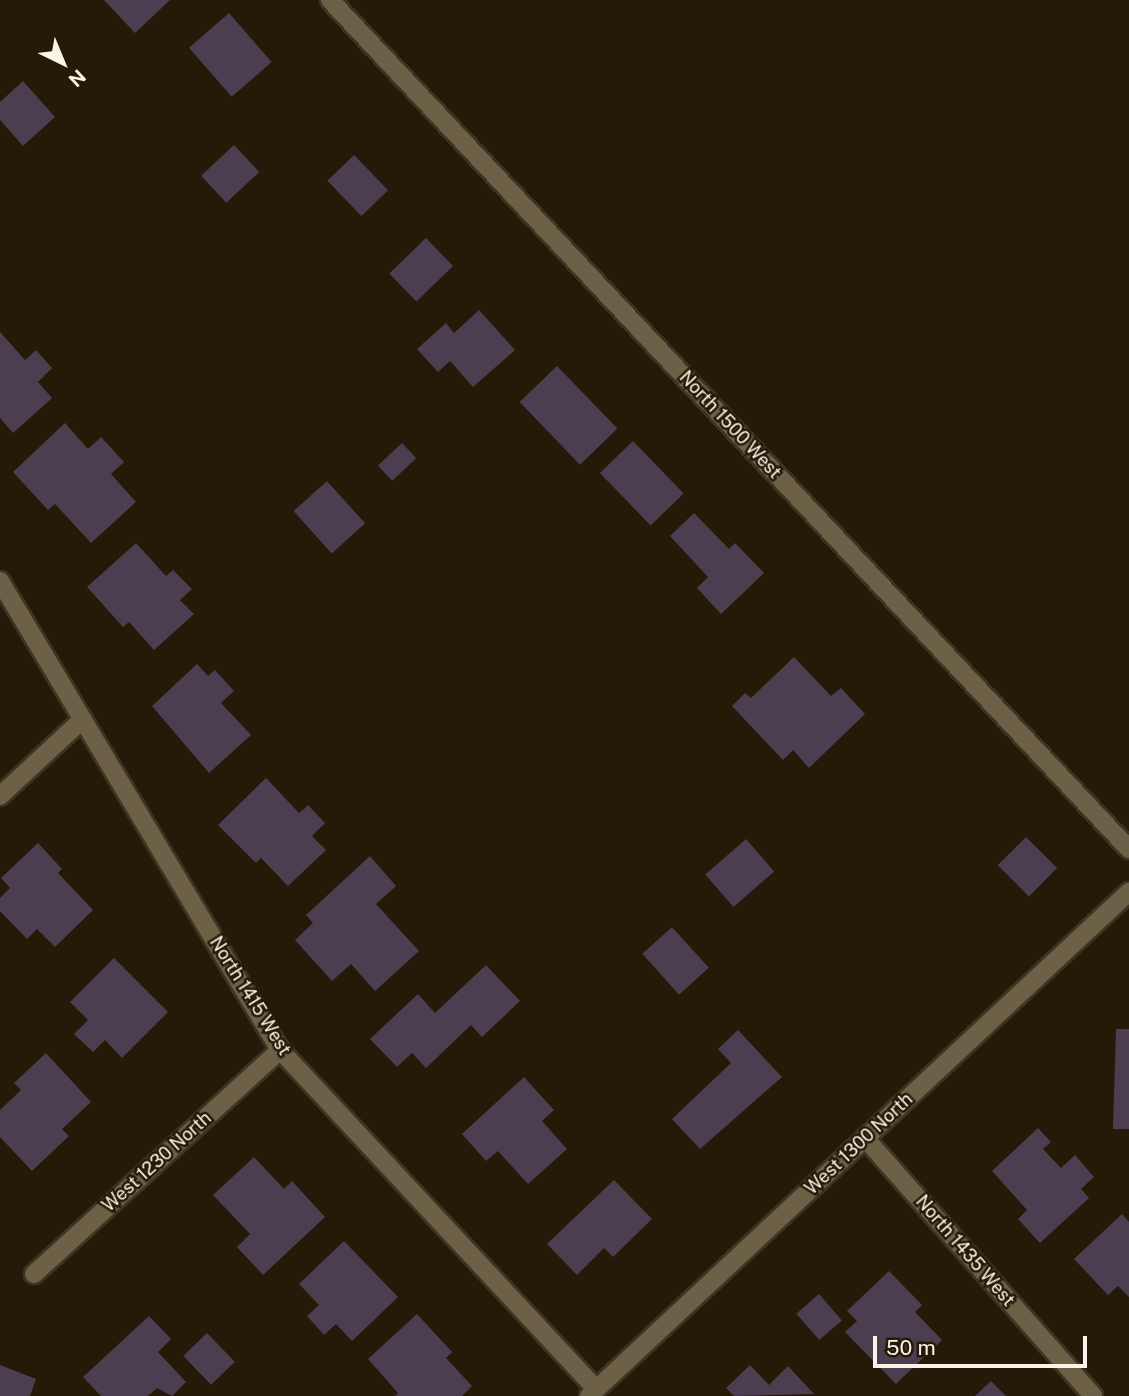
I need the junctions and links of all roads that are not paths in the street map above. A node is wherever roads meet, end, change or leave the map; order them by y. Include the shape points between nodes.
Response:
1 (330, 0) edge
2 (0, 581) edge
3 (83, 719) junction
4 (0, 796) edge
5 (1129, 849) edge
6 (1129, 892) edge
7 (280, 1049) junction
8 (865, 1138) junction
9 (34, 1274) dead end
10 (593, 1392) edge
11 (1093, 1396) edge

1 - 5 street, North 1500 West
2 - 3 street, North 1415 West
3 - 4 street
3 - 7 street, North 1415 West
6 - 8 street, West 1300 North
7 - 9 street, West 1230 North
7 - 10 street, North 1415 West
8 - 10 street, West 1300 North
8 - 11 street, North 1435 West

